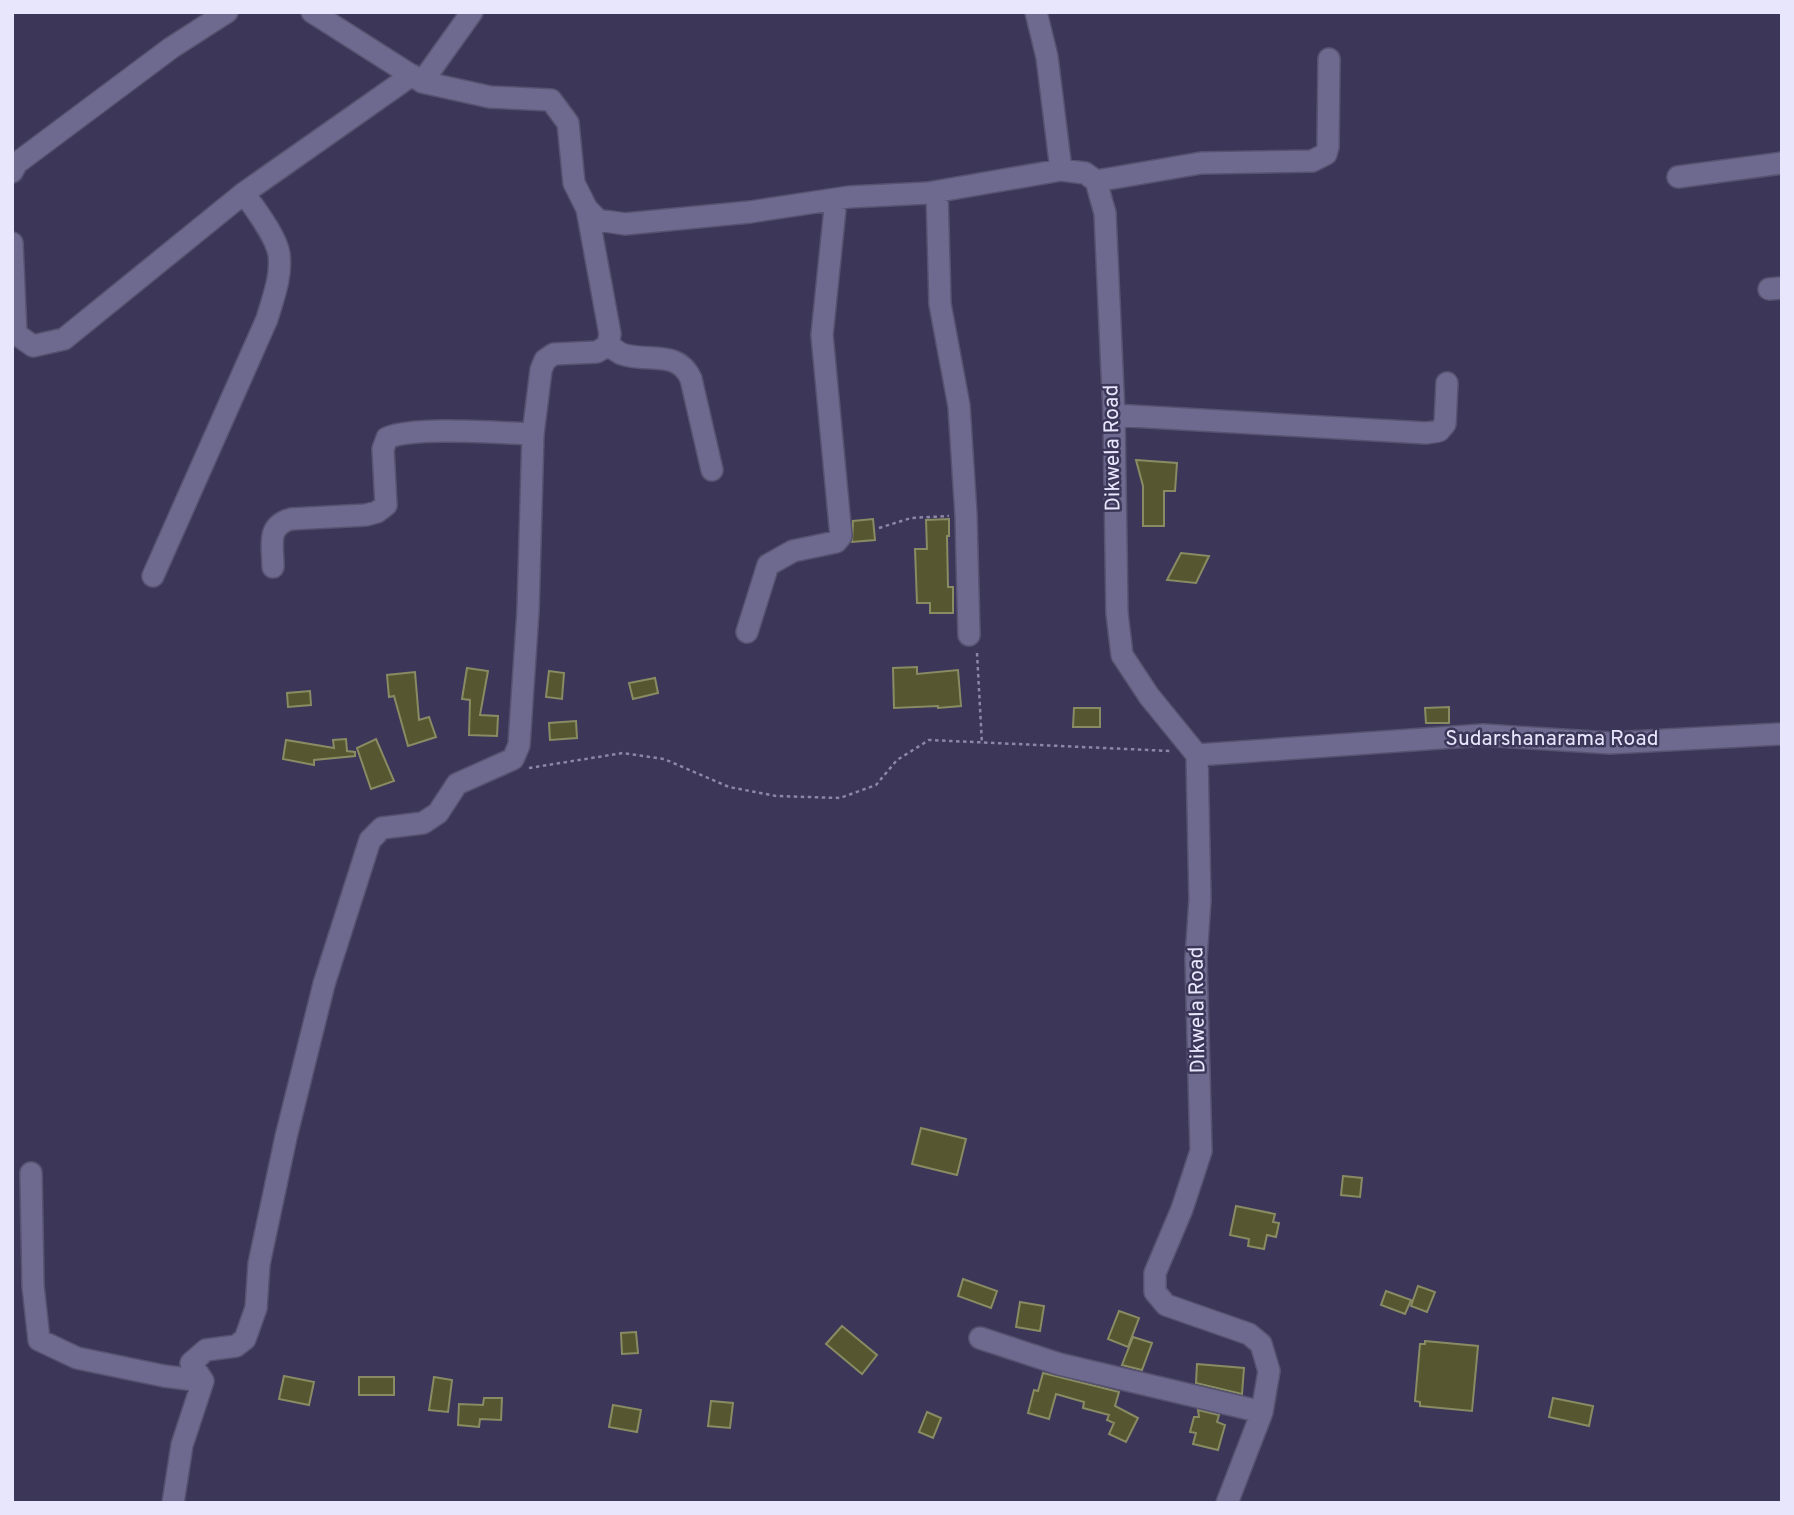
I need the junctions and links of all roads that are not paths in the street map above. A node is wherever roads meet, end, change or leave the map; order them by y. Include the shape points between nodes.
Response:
1 (227, 12) edge
2 (312, 12) edge
3 (472, 12) edge
4 (1035, 12) edge
5 (1329, 59) dead end
6 (417, 78) junction
7 (1782, 163) edge
8 (1061, 170) junction
9 (12, 172) edge
10 (1678, 177) dead end
11 (1096, 181) junction
12 (937, 192) junction
13 (244, 193) junction
14 (836, 199) junction
15 (587, 209) junction
16 (12, 243) edge
17 (608, 345) junction
18 (1447, 383) dead end
19 (1114, 415) junction
20 (533, 434) junction
21 (712, 470) dead end
22 (272, 567) dead end
23 (153, 576) dead end
24 (747, 632) dead end
25 (969, 635) road end
26 (1782, 734) edge
27 (1197, 755) junction
28 (31, 1173) dead end
29 (980, 1338) dead end
30 (203, 1381) junction
31 (1262, 1412) junction
32 (173, 1503) edge
33 (1227, 1503) edge

1 - 9 street via 39,146
2 - 6 street
3 - 6 street
4 - 8 street via 1046,57
5 - 11 street via 1326,154 1312,161 1201,163
6 - 13 street
6 - 15 street via 490,97 551,100 568,123 574,183
7 - 10 street
8 - 11 street via 1085,173
8 - 12 street
11 - 19 street, Dikwela Road via 1105,213
12 - 14 street
12 - 25 street via 940,304 959,407
13 - 16 street via 64,340 33,346 16,334
13 - 23 street via 277,246 278,279 267,318
14 - 15 street via 625,224 598,220
14 - 24 street via 822,335 841,536 836,542 793,551 768,565
15 - 17 street via 607,306
17 - 20 street via 597,352 554,354 545,360
17 - 21 street via 622,354 678,361 687,368
18 - 19 street via 1445,424 1439,431 1426,433
19 - 27 street, Dikwela Road via 1116,613 1122,655
20 - 22 street via 427,432 387,438 383,449 386,505 366,514 279,522 273,530
20 - 30 street via 519,745 513,759 457,784 438,813 423,823 383,828 370,840 324,984 289,1124 259,1264 256,1308 245,1339 236,1346 206,1350 191,1363
26 - 27 street, Sudarshanarama Road via 1610,743 1483,735
27 - 31 street, Dikwela Road via 1200,1151 1182,1209 1154,1273 1155,1292 1166,1304 1249,1334 1261,1344 1269,1371
28 - 30 street via 39,1340 77,1358
29 - 31 street via 1059,1364
30 - 32 street via 182,1445
31 - 33 street, Dikwela Road

